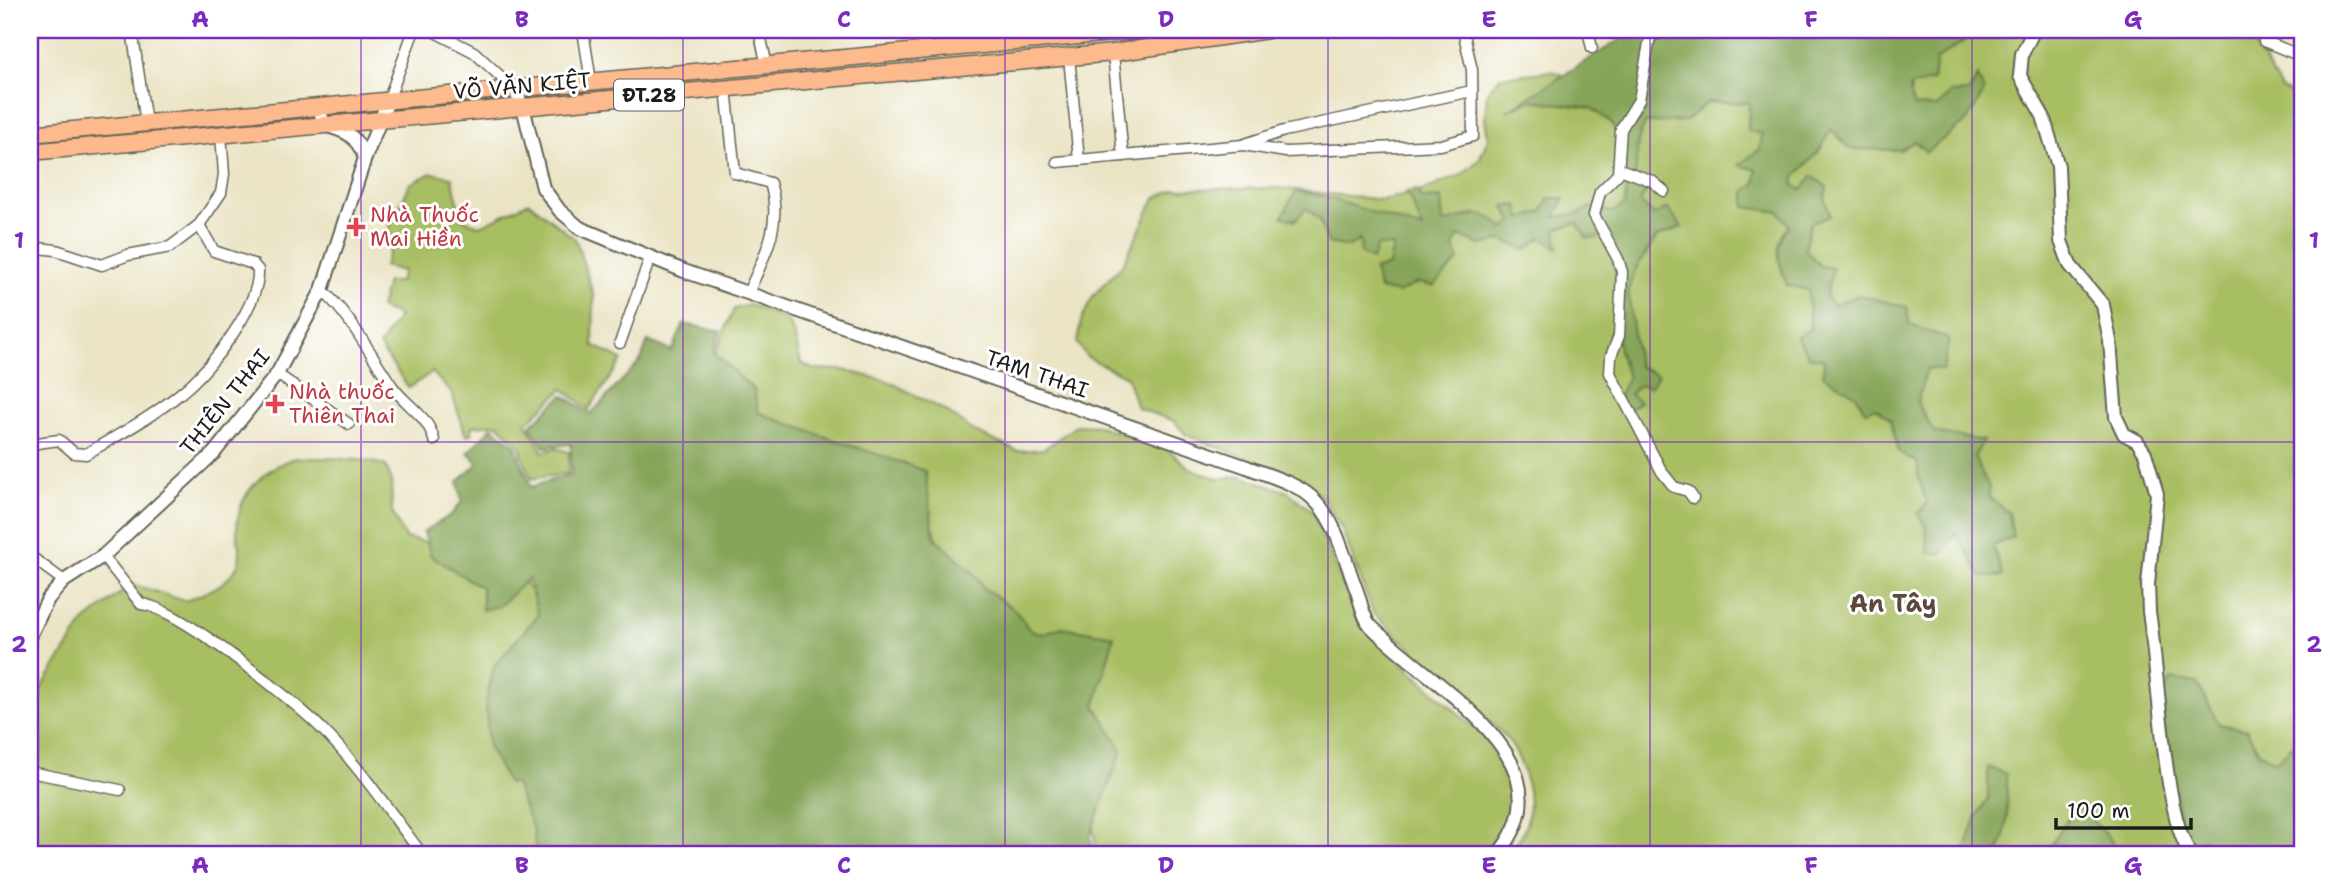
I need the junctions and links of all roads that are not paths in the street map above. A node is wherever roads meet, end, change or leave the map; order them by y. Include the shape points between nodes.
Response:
1 (132, 30) edge
2 (414, 30) edge
3 (431, 30) edge
4 (583, 30) edge
5 (759, 30) edge
6 (923, 30) edge
7 (1144, 30) edge
8 (1268, 30) edge
9 (1463, 30) edge
10 (1588, 30) edge
11 (1665, 30) edge
12 (2034, 30) edge
13 (2264, 41) dead end
14 (1592, 48) dead end
15 (925, 51) junction
16 (1113, 53) junction
17 (1069, 57) junction
18 (2303, 57) edge
19 (766, 66) junction
20 (591, 82) junction
21 (726, 88) junction
22 (514, 89) junction
23 (1472, 91) junction
24 (388, 101) junction
25 (320, 107) junction
26 (523, 107) junction
27 (383, 120) junction
28 (146, 123) junction
29 (323, 125) junction
30 (30, 134) edge
31 (221, 134) junction
32 (1243, 145) junction
33 (30, 152) edge
34 (1123, 156) junction
35 (365, 158) junction
36 (1079, 160) junction
37 (1057, 162) dead end
38 (1619, 169) junction
39 (1664, 191) dead end
40 (199, 225) junction
41 (30, 247) edge
42 (650, 258) junction
43 (322, 290) junction
44 (748, 293) junction
45 (620, 343) dead end
46 (277, 374) junction
47 (349, 424) dead end
48 (434, 440) dead end
49 (30, 444) edge
50 (1693, 498) dead end
51 (30, 556) edge
52 (103, 556) junction
53 (64, 581) junction
54 (30, 636) edge
55 (30, 772) edge
56 (120, 790) dead end
57 (422, 854) edge
58 (1498, 854) edge
59 (2191, 854) edge

1 - 28 street
2 - 24 street
3 - 22 street, TAM THAI via 474,52
4 - 20 street
5 - 19 street
6 - 15 street
7 - 15 main road, VÕ VĂN KIỆT / ĐT.28
8 - 16 main road, VÕ VĂN KIỆT / ĐT.28
9 - 23 street
10 - 14 street
11 - 38 street via 1653,34 1648,42 1639,100 1621,129
12 - 59 street via 2022,54 2020,76 2043,116 2058,166 2061,241 2070,265 2103,305 2116,417 2124,434 2137,441 2145,453 2155,480 2149,612 2172,796 2184,845
13 - 18 street
15 - 19 main road, VÕ VĂN KIỆT / ĐT.28
16 - 17 main road, VÕ VĂN KIỆT / ĐT.28
16 - 34 street
17 - 21 main road, VÕ VĂN KIỆT / ĐT.28
17 - 36 street
19 - 20 main road, VÕ VĂN KIỆT / ĐT.28
20 - 22 main road, VÕ VĂN KIỆT / ĐT.28
21 - 26 main road, VÕ VĂN KIỆT / ĐT.28
21 - 44 street via 735,173 770,183 772,190 774,233
22 - 24 main road, VÕ VĂN KIỆT / ĐT.28
22 - 26 street, TAM THAI
23 - 32 street via 1284,131
23 - 32 street via 1473,136 1441,145 1286,152
24 - 25 main road, VÕ VĂN KIỆT / ĐT.28
24 - 27 street, THIÊN THAI
25 - 28 main road, VÕ VĂN KIỆT / ĐT.28
25 - 29 street
26 - 27 main road, VÕ VĂN KIỆT / ĐT.28
26 - 42 street, TAM THAI via 543,188 560,211 580,228
27 - 29 main road, VÕ VĂN KIỆT / ĐT.28
27 - 35 street, THIÊN THAI
28 - 30 main road, VÕ VĂN KIỆT / ĐT.28
29 - 31 main road, VÕ VĂN KIỆT / ĐT.28
29 - 35 street via 347,131 358,140
31 - 33 main road, VÕ VĂN KIỆT / ĐT.28
31 - 40 street via 224,183
32 - 34 street
34 - 36 street
35 - 43 street, THIÊN THAI
36 - 37 street
38 - 39 street via 1652,181
38 - 50 street via 1600,192 1594,215 1622,272 1619,336 1609,362 1610,373 1658,466 1674,486
40 - 41 street via 160,251 128,255 102,265
40 - 49 street via 214,251 253,264 258,270 257,288 248,307 214,359 183,392 86,454 74,453 59,440
42 - 44 street, TAM THAI
42 - 45 street
43 - 46 street, THIÊN THAI
43 - 48 street via 367,345 404,402 426,421
44 - 58 street, TAM THAI via 1247,467 1310,495 1332,528 1368,623 1506,748 1518,780 1519,816
46 - 47 street
46 - 52 street, THIÊN THAI via 214,453
51 - 53 street
52 - 53 street, THIÊN THAI
52 - 57 street via 141,604 155,605 183,620 321,728
53 - 54 street, THIÊN THAI via 48,599
55 - 56 street

